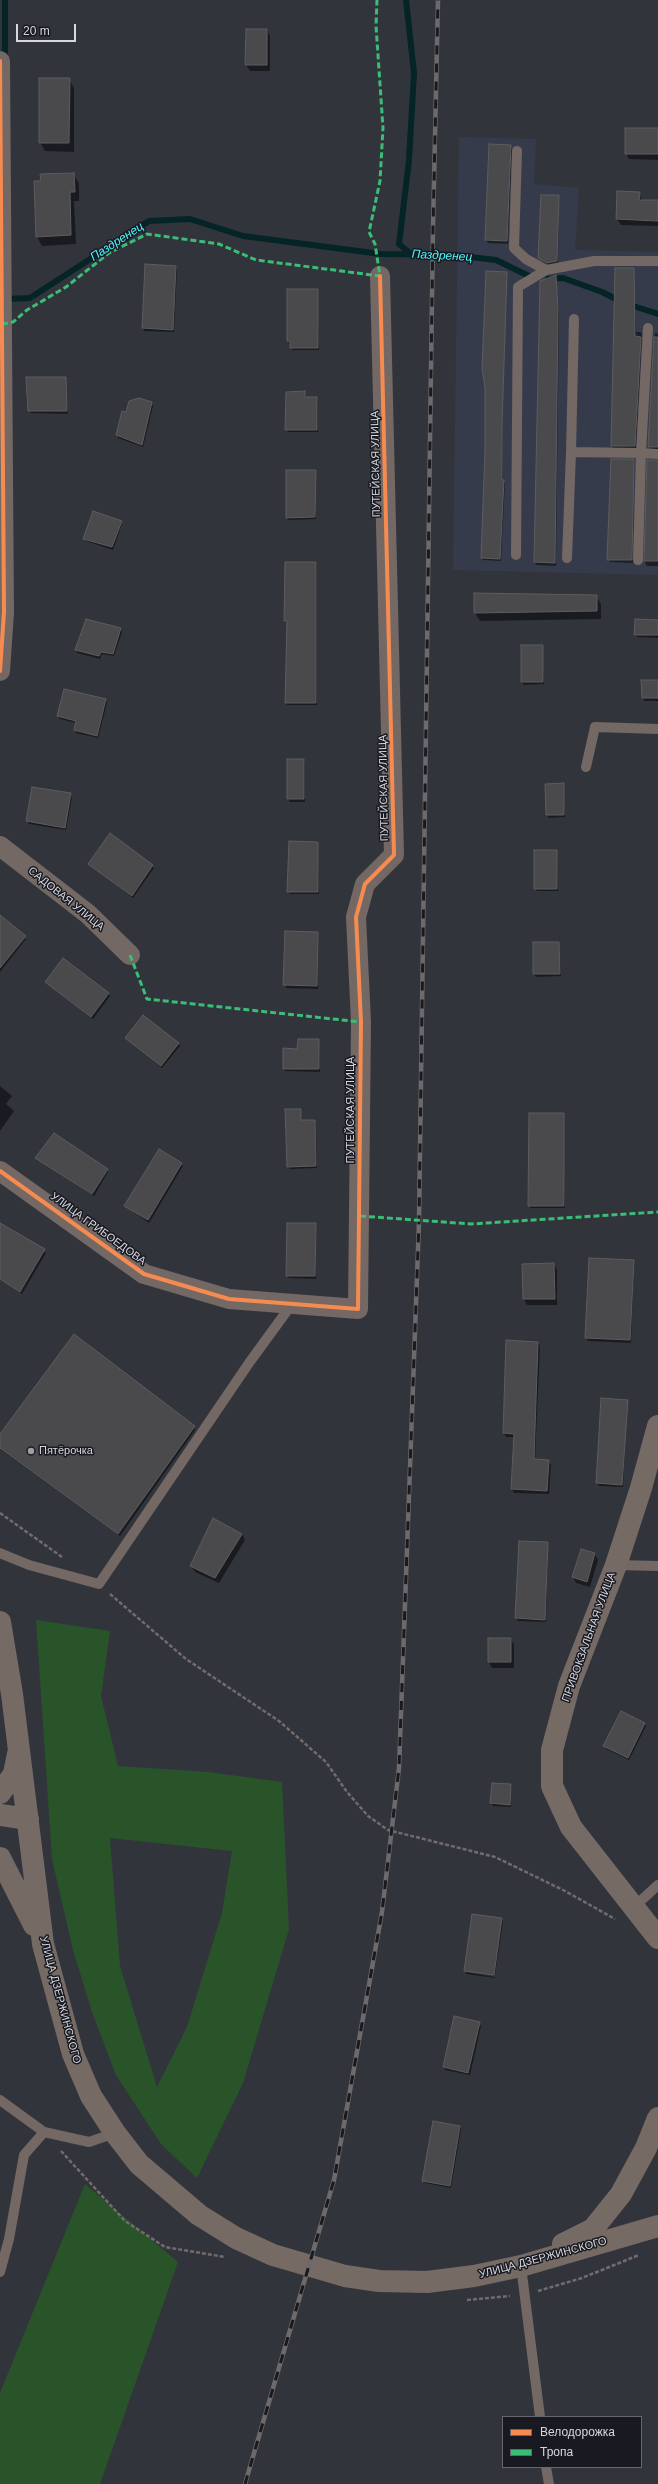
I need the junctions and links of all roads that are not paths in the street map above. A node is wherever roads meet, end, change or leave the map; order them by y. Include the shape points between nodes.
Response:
1 (0, 61) edge
2 (516, 151) dead end
3 (658, 261) edge
4 (546, 270) junction
5 (380, 276) dead end
6 (574, 319) dead end
7 (648, 328) dead end
8 (571, 452) junction
9 (641, 453) junction
10 (658, 454) edge
11 (516, 555) dead end
12 (567, 558) dead end
13 (638, 560) dead end
14 (0, 671) edge
15 (658, 729) edge
16 (586, 767) dead end
17 (0, 846) edge
18 (130, 954) dead end
19 (0, 1170) edge
20 (292, 1304) junction
21 (358, 1309) joint
22 (658, 1426) edge
23 (0, 1553) edge
24 (616, 1565) junction
25 (658, 1566) edge
26 (0, 1622) edge
27 (20, 1749) junction
28 (0, 1793) edge
29 (0, 1815) edge
30 (28, 1819) junction
31 (0, 1858) edge
32 (658, 1885) edge
33 (634, 1907) junction
34 (658, 1938) edge
35 (43, 1944) junction
36 (0, 2100) edge
37 (658, 2118) edge
38 (44, 2132) junction
39 (115, 2133) junction
40 (658, 2226) edge
41 (521, 2266) junction
42 (0, 2272) edge
43 (540, 2416) edge
44 (546, 2468) edge
45 (549, 2484) edge

1 - 14 street via 4,596
2 - 4 lane via 514,248 526,259
3 - 4 lane via 594,261
4 - 11 lane via 518,287
5 - 21 street, ПУТЕЙСКАЯ УЛИЦА via 394,855 365,884 356,917 361,1022
6 - 8 lane
7 - 9 lane
8 - 9 lane
8 - 12 lane
9 - 10 lane
9 - 13 lane
15 - 16 lane via 595,727
17 - 18 street, САДОВАЯ УЛИЦА via 88,914
19 - 20 street, УЛИЦА ГРИБОЕДОВА via 144,1274 229,1300
20 - 21 street, УЛИЦА ГРИБОЕДОВА
20 - 23 lane via 99,1584 29,1565
22 - 24 main road, ПРИВОКЗАЛЬНАЯ УЛИЦА
24 - 25 lane
24 - 33 main road, ПРИВОКЗАЛЬНАЯ УЛИЦА via 569,1686 552,1750 552,1786 571,1827
26 - 27 main road, УЛИЦА ДЗЕРЖИНСКОГО
27 - 28 main road via 14,1774
27 - 30 main road, УЛИЦА ДЗЕРЖИНСКОГО
29 - 30 main road
30 - 35 main road, УЛИЦА ДЗЕРЖИНСКОГО
31 - 35 main road
32 - 33 lane
33 - 34 main road, ПРИВОКЗАЛЬНАЯ УЛИЦА
35 - 39 main road, УЛИЦА ДЗЕРЖИНСКОГО via 73,2054 91,2096
36 - 38 lane
37 - 41 main road via 646,2148 621,2194 593,2228
38 - 39 lane via 89,2142
38 - 42 lane via 24,2155 9,2239
39 - 41 main road, УЛИЦА ДЗЕРЖИНСКОГО via 139,2164 199,2215 236,2238 273,2256 345,2276 379,2281 427,2282
40 - 41 main road, УЛИЦА ДЗЕРЖИНСКОГО
41 - 43 lane
44 - 45 lane

